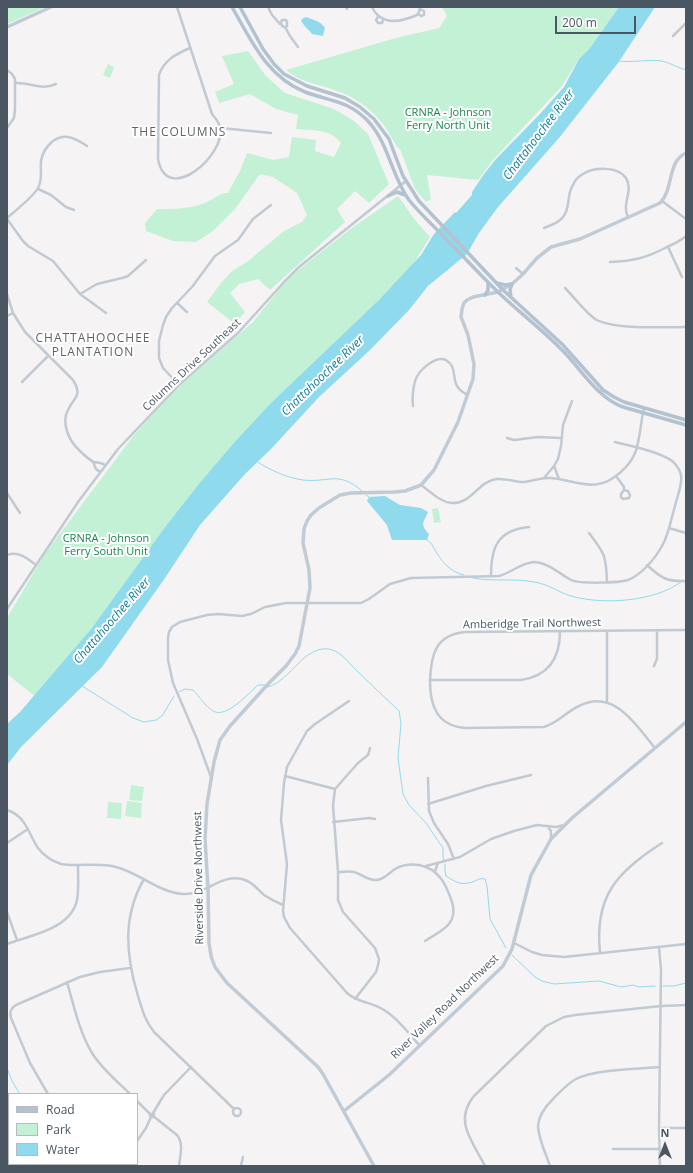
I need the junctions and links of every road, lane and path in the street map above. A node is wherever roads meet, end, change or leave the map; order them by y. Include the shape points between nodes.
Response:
1 (51, 7) edge
2 (177, 7) edge
3 (232, 7) edge
4 (240, 7) edge
5 (268, 7) edge
6 (372, 7) edge
7 (420, 8) edge
8 (418, 14) junction
9 (378, 17) junction
10 (384, 20) junction
11 (686, 23) edge
12 (281, 24) junction
13 (7, 27) edge
14 (285, 27) junction
15 (673, 36) dead end
16 (298, 47) dead end
17 (190, 48) junction
18 (7, 70) edge
19 (15, 82) junction
20 (56, 84) dead end
21 (7, 128) edge
22 (221, 128) junction
23 (65, 132) dead end
24 (271, 133) dead end
25 (65, 136) junction
26 (87, 146) dead end
27 (686, 153) edge
28 (406, 181) junction
29 (400, 185) junction
30 (38, 189) junction
31 (406, 195) junction
32 (388, 196) junction
33 (662, 201) junction
34 (271, 205) dead end
35 (74, 210) dead end
36 (628, 217) junction
37 (7, 219) edge
38 (686, 219) edge
39 (544, 228) dead end
40 (686, 236) edge
41 (668, 247) junction
42 (146, 260) dead end
43 (610, 262) dead end
44 (516, 268) dead end
45 (524, 274) junction
46 (682, 277) dead end
47 (488, 281) junction
48 (496, 282) junction
49 (512, 284) junction
50 (565, 288) dead end
51 (503, 290) junction
52 (498, 292) junction
53 (7, 294) edge
54 (80, 294) junction
55 (485, 295) junction
56 (512, 298) junction
57 (177, 303) junction
58 (187, 312) dead end
59 (13, 313) junction
60 (106, 313) dead end
61 (7, 316) edge
62 (686, 327) edge
63 (48, 356) junction
64 (22, 382) dead end
65 (179, 385) junction
66 (468, 395) junction
67 (572, 401) dead end
68 (413, 406) dead end
69 (644, 408) junction
70 (643, 413) junction
71 (686, 420) edge
72 (686, 425) edge
73 (507, 438) dead end
74 (562, 438) junction
75 (615, 442) dead end
76 (638, 448) junction
77 (93, 462) junction
78 (105, 465) junction
79 (554, 466) junction
80 (100, 472) junction
81 (616, 476) junction
82 (543, 478) junction
83 (559, 479) junction
84 (681, 482) junction
85 (686, 484) edge
86 (421, 485) junction
87 (624, 490) dead end
88 (7, 492) edge
89 (20, 513) dead end
90 (529, 527) dead end
91 (669, 528) junction
92 (686, 532) edge
93 (589, 533) dead end
94 (7, 555) edge
95 (36, 565) junction
96 (647, 565) junction
97 (491, 576) junction
98 (606, 582) junction
99 (686, 582) edge
100 (307, 602) junction
101 (7, 609) edge
102 (686, 630) edge
103 (560, 631) junction
104 (607, 631) junction
105 (657, 631) junction
106 (654, 666) dead end
107 (430, 680) junction
108 (349, 701) dead end
109 (607, 703) junction
110 (686, 722) edge
111 (370, 748) dead end
112 (655, 748) junction
113 (531, 774) dead end
114 (285, 776) junction
115 (211, 778) junction
116 (428, 778) dead end
117 (335, 789) junction
118 (428, 804) junction
119 (7, 810) edge
120 (375, 819) dead end
121 (333, 822) junction
122 (546, 825) junction
123 (565, 825) junction
124 (28, 829) junction
125 (551, 839) junction
126 (7, 843) edge
127 (662, 843) dead end
128 (454, 859) junction
129 (438, 863) junction
130 (78, 865) junction
131 (426, 866) junction
132 (435, 871) junction
133 (338, 872) junction
134 (144, 879) junction
135 (208, 888) junction
136 (283, 905) junction
137 (7, 912) edge
138 (17, 940) junction
139 (425, 941) dead end
140 (514, 943) junction
141 (7, 944) edge
142 (686, 944) edge
143 (659, 947) junction
144 (600, 953) junction
145 (130, 968) junction
146 (67, 982) junction
147 (355, 999) junction
148 (661, 1006) junction
149 (686, 1006) edge
150 (7, 1008) edge
151 (12, 1009) junction
152 (9, 1012) edge
153 (420, 1046) junction
154 (660, 1066) junction
155 (191, 1067) junction
156 (47, 1093) edge
157 (129, 1093) edge
158 (138, 1102) edge
159 (234, 1109) dead end
160 (344, 1111) junction
161 (152, 1115) junction
162 (659, 1128) junction
163 (686, 1128) edge
164 (138, 1139) edge
165 (660, 1149) junction
166 (613, 1150) dead end
167 (243, 1157) dead end
168 (180, 1166) edge
169 (241, 1166) edge
170 (374, 1166) edge
171 (484, 1166) edge
172 (550, 1166) edge
173 (660, 1166) edge

1 - 13 street
2 - 17 street
3 - 29 main road via 259,54 278,76 305,92 349,107 370,123 384,144
4 - 28 main road via 263,49 284,74 307,86 346,98 374,119 386,133
5 - 12 street
6 - 9 street
7 - 8 street
7 - 8 street via 425,14
8 - 10 street via 395,21
9 - 10 street
9 - 10 street via 378,23
11 - 15 street
12 - 14 street
12 - 14 street via 282,20 286,20 288,24
14 - 16 street
17 - 22 street via 212,114
17 - 22 street via 167,61 159,75 157,154 160,168 171,178 176,179 195,172 216,147
18 - 19 street
19 - 20 street via 43,87
19 - 21 street via 15,113
22 - 24 street
23 - 25 street
25 - 26 street
25 - 30 street via 51,142 44,153
27 - 33 street via 676,162
28 - 29 street, Columns Drive Southeast
28 - 48 main road via 415,196
29 - 31 main road
29 - 32 street, Columns Drive Southeast
30 - 35 street
30 - 37 street
31 - 32 main road via 397,192
31 - 47 main road
32 - 65 street, Columns Drive Southeast via 299,267 238,333
33 - 36 street
33 - 38 street
34 - 57 street via 253,219 238,240 216,256
36 - 39 street via 626,209 629,186 626,177 614,170 594,170 582,174 573,184 563,218
36 - 45 street via 580,238 551,247 537,258
37 - 54 street via 23,241 53,261
40 - 41 street
41 - 43 street via 628,262
41 - 46 street
42 - 54 street via 128,276 97,284
44 - 45 street
45 - 49 street
47 - 52 main road
47 - 55 main road
48 - 49 main road via 503,285
48 - 51 main road
49 - 51 street
49 - 56 main road
50 - 62 street via 591,316 605,323 618,326
51 - 52 street
51 - 56 main road
52 - 55 street
52 - 70 main road via 561,348 606,397 619,406
53 - 59 street
54 - 60 street
55 - 66 street via 467,300 461,313 474,364
56 - 69 main road via 562,344 608,393 620,401
57 - 58 street
57 - 65 street via 164,322 158,351 163,368
59 - 61 street
59 - 63 street via 25,332
63 - 64 street
63 - 77 street via 77,385 76,398 66,415 68,432 76,448
65 - 78 street, Columns Drive Southeast
66 - 68 street via 457,388 451,365 445,360 438,359 415,381
66 - 86 street via 447,446 434,470
67 - 74 street via 563,425
69 - 70 street
69 - 71 main road
70 - 72 main road
70 - 76 street
73 - 74 street
74 - 79 street via 560,453
75 - 76 street
76 - 81 street via 630,464
76 - 84 street via 672,460 679,470
77 - 78 street
77 - 80 street
78 - 80 street, Columns Drive Southeast
79 - 82 street
79 - 83 street
80 - 95 street, Columns Drive Southeast
81 - 83 street via 606,482 592,485
81 - 87 street
82 - 83 street
82 - 86 street via 523,482 491,480 467,499 455,503 442,500
84 - 85 street
84 - 91 street
86 - 100 street, Riverside Drive Northwest via 399,492 344,494 313,513 306,524 303,538 310,576
88 - 89 street
90 - 97 street via 510,532 497,543 492,556
91 - 92 street
91 - 96 street via 662,546
93 - 98 street via 605,556
94 - 95 street via 21,555
95 - 101 street, Columns Drive Southeast
96 - 98 street via 630,579
96 - 99 street via 665,579
97 - 98 street via 506,574 522,565 535,562 575,581
97 - 100 street via 411,578 390,584 361,603
100 - 115 street, Riverside Drive Northwest via 301,638 295,654 220,740
100 - 115 street via 276,604 242,616 207,615 180,622 171,629 168,638 168,660 173,683
102 - 105 street, Amberidge Trail Northwest
103 - 104 street, Amberidge Trail Northwest
103 - 107 street via 555,659 546,671 535,677 522,680
103 - 107 street, Amberidge Trail Northwest via 453,634 442,641 434,652
104 - 105 street, Amberidge Trail Northwest
104 - 109 street
105 - 106 street via 657,659
107 - 109 street, Amberidge Trail Northwest via 431,698 436,712 447,722 461,728 544,727 556,723 582,704
108 - 114 street via 307,731 291,758
109 - 112 street, Amberidge Trail Northwest via 625,712
110 - 112 street, River Valley Road Northwest
111 - 117 street via 368,755
112 - 123 street, River Valley Road Northwest
113 - 118 street
114 - 117 street
114 - 136 street via 281,820 287,864
115 - 135 street, Riverside Drive Northwest via 205,839
116 - 118 street
117 - 121 street
118 - 128 street via 434,823 448,844
119 - 124 street via 17,814
120 - 121 street
121 - 133 street
122 - 123 street
122 - 125 street via 551,831
122 - 128 street via 505,833
123 - 125 street, River Valley Road Northwest
124 - 126 street
124 - 130 street via 48,858 61,864
125 - 140 street, River Valley Road Northwest via 530,880
127 - 144 street via 630,866 612,886 600,920
128 - 129 street
129 - 131 street
129 - 132 street
130 - 134 street via 114,866
130 - 138 street via 77,899 69,917 56,927
131 - 132 street
131 - 133 street via 404,866 377,880 368,879 354,872
132 - 139 street via 448,890 454,909 452,921
133 - 147 street via 337,894 340,906 375,948 379,959 376,972
134 - 135 street via 180,894 196,893
134 - 145 street via 134,898 129,917
135 - 136 street via 232,878 244,880
135 - 160 street, Riverside Drive Northwest via 210,950 218,972 318,1067
136 - 147 street via 284,917 290,928
137 - 138 street
138 - 141 street
140 - 144 street via 542,955 564,957
140 - 153 street, River Valley Road Northwest via 503,966
142 - 143 street
143 - 144 street
143 - 148 street
145 - 146 street via 89,974
145 - 155 street via 147,1023
146 - 151 street
146 - 157 street via 86,1042 99,1062
147 - 153 street via 387,1011
148 - 149 street
148 - 154 street
148 - 171 street via 569,1016 554,1021 538,1032 467,1106 464,1121
150 - 151 street
151 - 152 street
152 - 156 street via 30,1062
153 - 160 street, River Valley Road Northwest
154 - 162 street
154 - 172 street via 595,1073 583,1076 568,1085 546,1107 539,1119 540,1134
155 - 159 street
155 - 161 street via 164,1095
158 - 161 street
160 - 170 street, Riverside Drive Northwest
161 - 164 street
161 - 168 street via 180,1138
162 - 163 street
162 - 165 street
165 - 166 street
165 - 173 street
167 - 169 street

